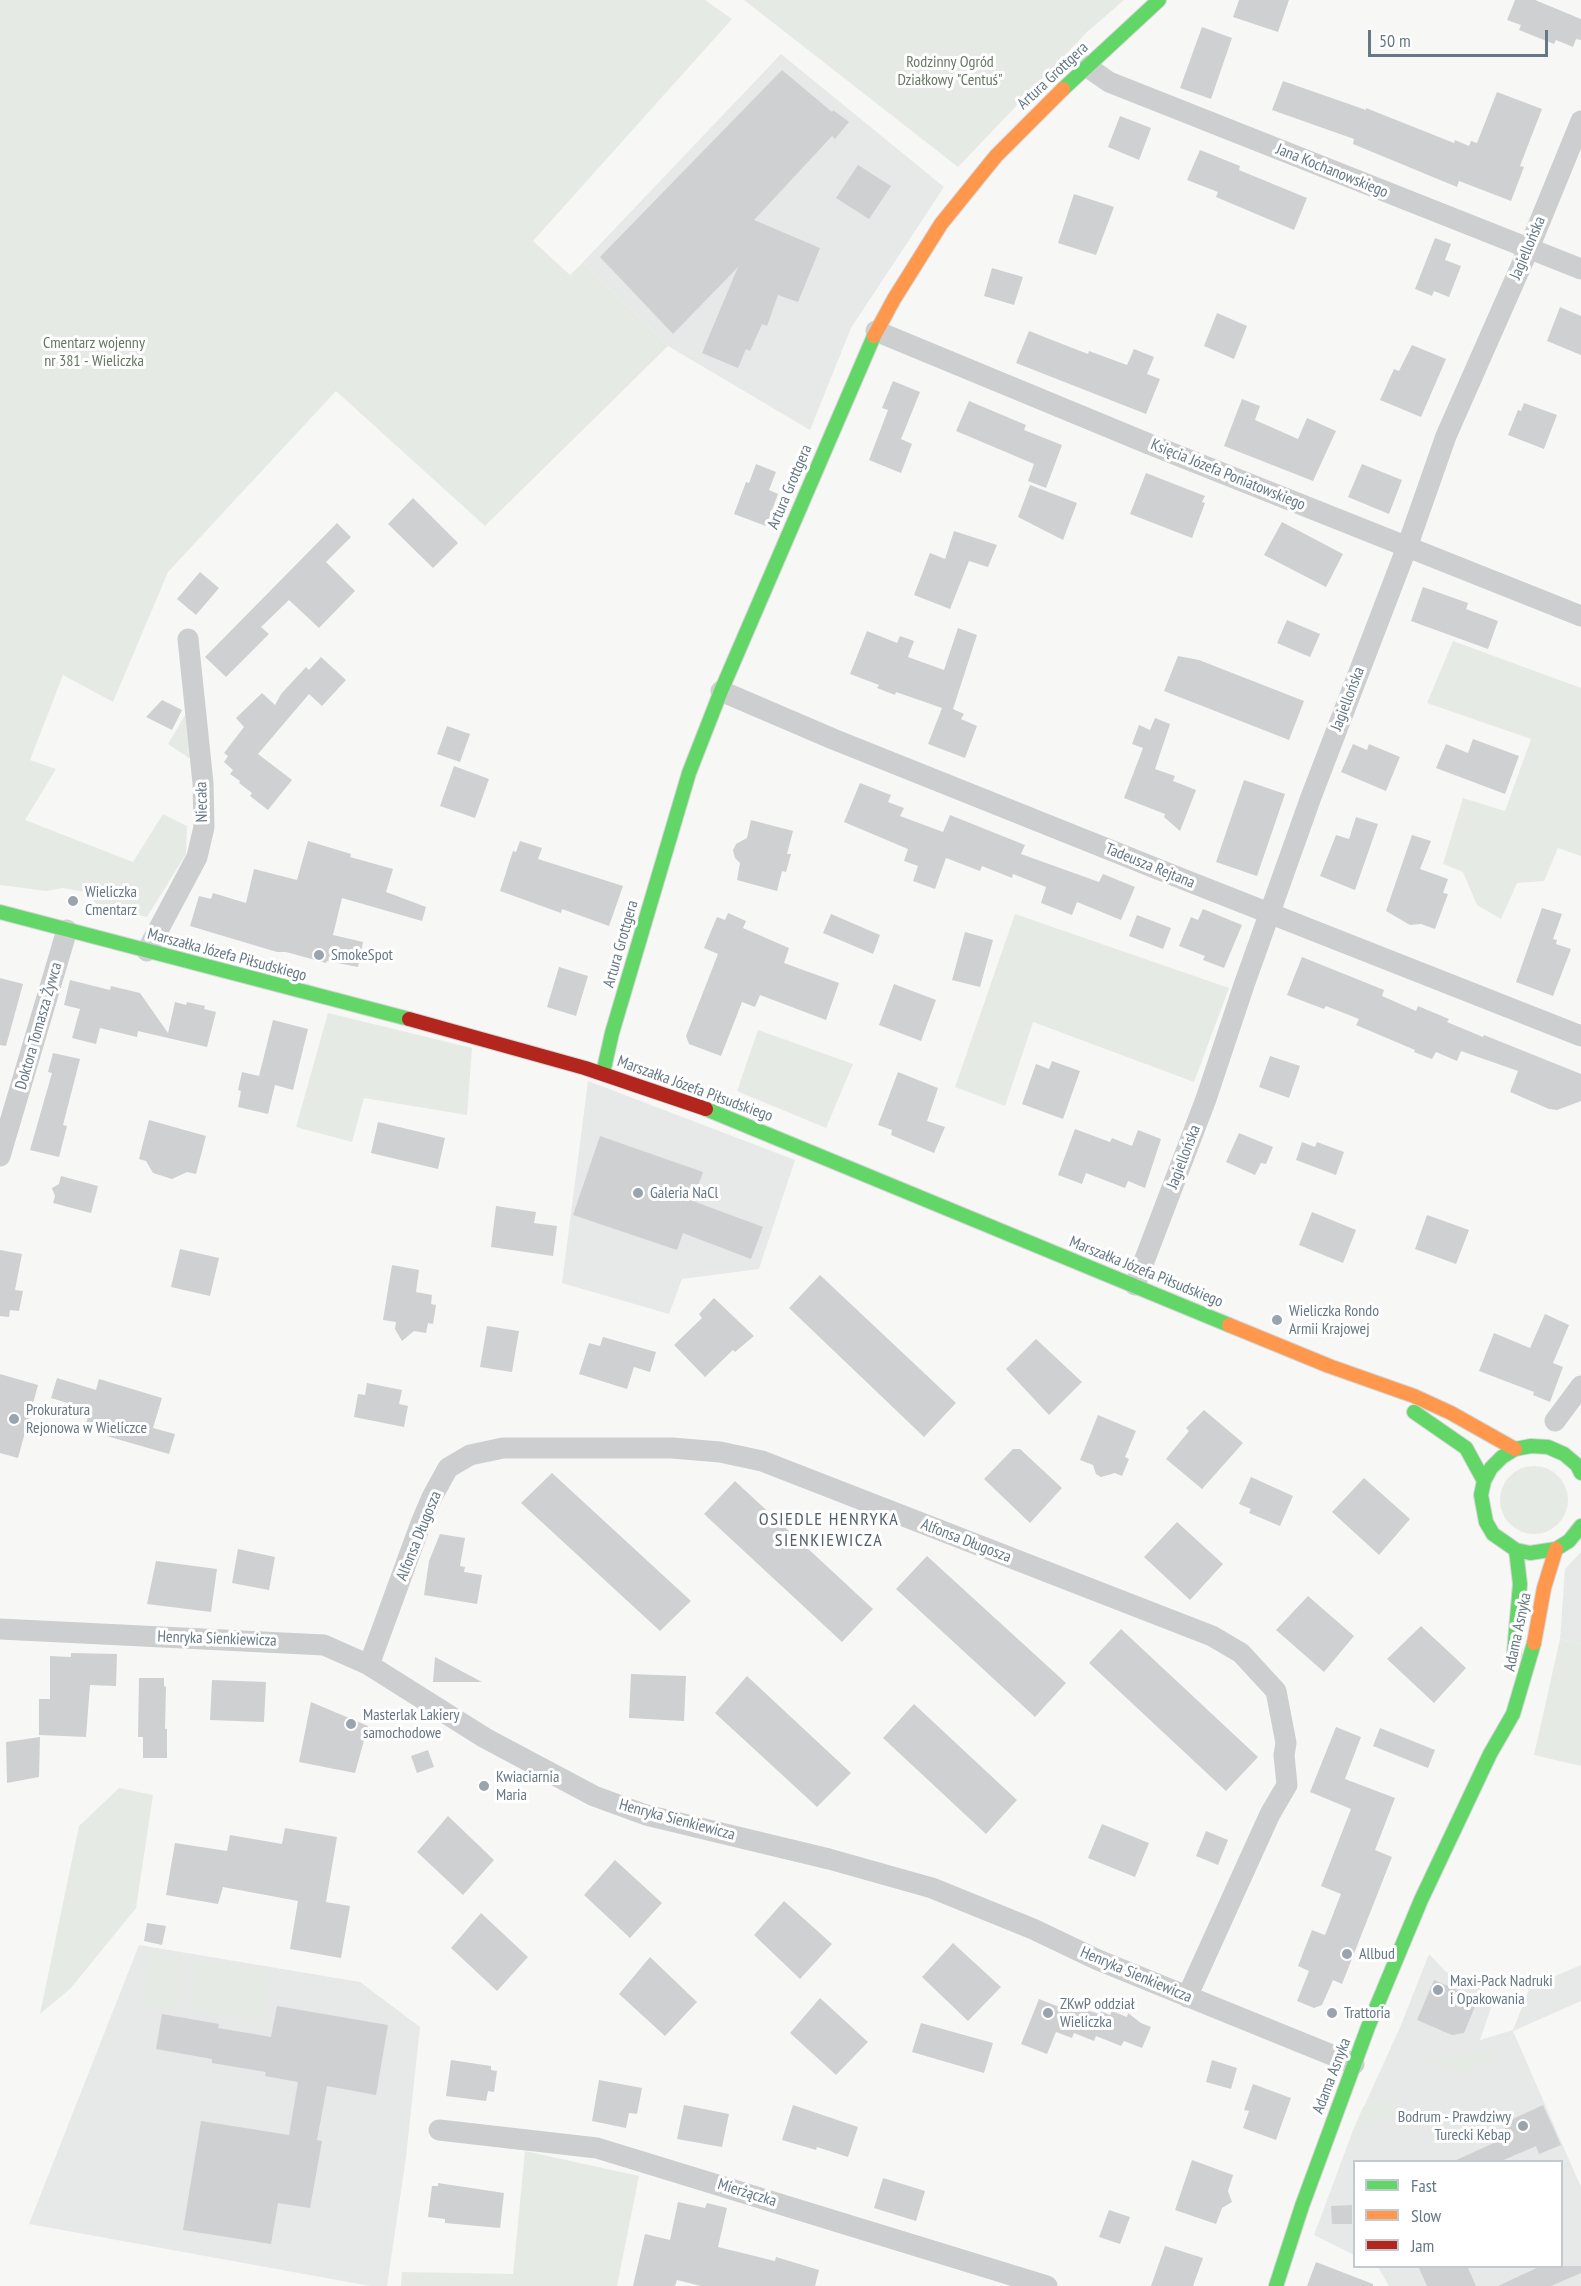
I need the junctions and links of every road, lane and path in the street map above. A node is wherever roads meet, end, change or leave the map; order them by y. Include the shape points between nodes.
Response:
1 (1159, 0) edge
2 (1086, 66) junction
3 (1581, 121) edge
4 (1529, 248) junction
5 (1581, 269) edge
6 (876, 331) junction
7 (1407, 547) junction
8 (1581, 616) edge
9 (188, 639) dead end
10 (721, 691) junction
11 (0, 912) edge
12 (1271, 914) junction
13 (67, 930) junction
14 (147, 951) junction
15 (1581, 1036) edge
16 (603, 1073) junction
17 (0, 1156) edge
18 (1136, 1285) junction
19 (1353, 1375) junction
20 (1581, 1386) edge
21 (1556, 1421) dead end
22 (1515, 1449) junction
23 (1581, 1473) edge
24 (1484, 1481) junction
25 (1581, 1526) edge
26 (1556, 1549) junction
27 (1516, 1550) junction
28 (0, 1629) edge
29 (369, 1665) junction
30 (1491, 1752) junction
31 (1187, 1997) junction
32 (1354, 2064) junction
33 (439, 2130) dead end
34 (1047, 2286) edge
35 (1276, 2286) edge

1 - 2 main road, Artura Grottgera
2 - 4 street, Jana Kochanowskiego via 1109,82
2 - 6 main road, Artura Grottgera via 1015,135 972,184 918,259
3 - 4 street, Jagiellońska
4 - 5 street, Jana Kochanowskiego
4 - 7 street, Jagiellońska via 1446,436
6 - 7 street, Księcia Józefa Poniatowskiego
6 - 10 main road, Artura Grottgera
7 - 8 street, Księcia Józefa Poniatowskiego
7 - 12 street, Jagiellońska via 1341,716
9 - 14 street, Niecała via 204,827 197,857
10 - 12 street, Tadeusza Rejtana
10 - 16 main road, Artura Grottgera via 689,773
11 - 13 main road, Marszałka Józefa Piłsudskiego
12 - 15 street, Tadeusza Rejtana
12 - 18 street, Jagiellońska
13 - 14 main road, Marszałka Józefa Piłsudskiego
13 - 17 street, Doktora Tomasza Żywca
14 - 16 main road, Marszałka Józefa Piłsudskiego
16 - 18 main road, Marszałka Józefa Piłsudskiego via 724,1115
18 - 19 main road, Marszałka Józefa Piłsudskiego
19 - 22 main road, Marszałka Józefa Piłsudskiego via 1441,1407
19 - 24 main road, Marszałka Józefa Piłsudskiego via 1466,1449
20 - 21 street
22 - 23 main road via 1548,1447 1564,1454
22 - 24 main road via 1491,1468
24 - 27 main road via 1481,1495 1486,1522 1493,1534
25 - 26 main road
26 - 27 main road via 1536,1553
26 - 30 main road, Adama Asnyka via 1525,1679 1513,1714
27 - 30 main road, Adama Asnyka via 1520,1584 1517,1641
28 - 29 street, Henryka Sienkiewicza via 314,1643
29 - 31 street, Henryka Sienkiewicza via 485,1738 594,1796 646,1815 932,1888
29 - 31 street, Alfonsa Długosza via 421,1522 448,1468 470,1455 503,1448 672,1448 762,1461 1212,1635 1240,1653 1276,1691 1286,1743 1287,1785 1270,1814
30 - 32 main road, Adama Asnyka via 1421,1900
31 - 32 street, Henryka Sienkiewicza
32 - 35 main road, Adama Asnyka
33 - 34 street, Mierżączka via 597,2148

